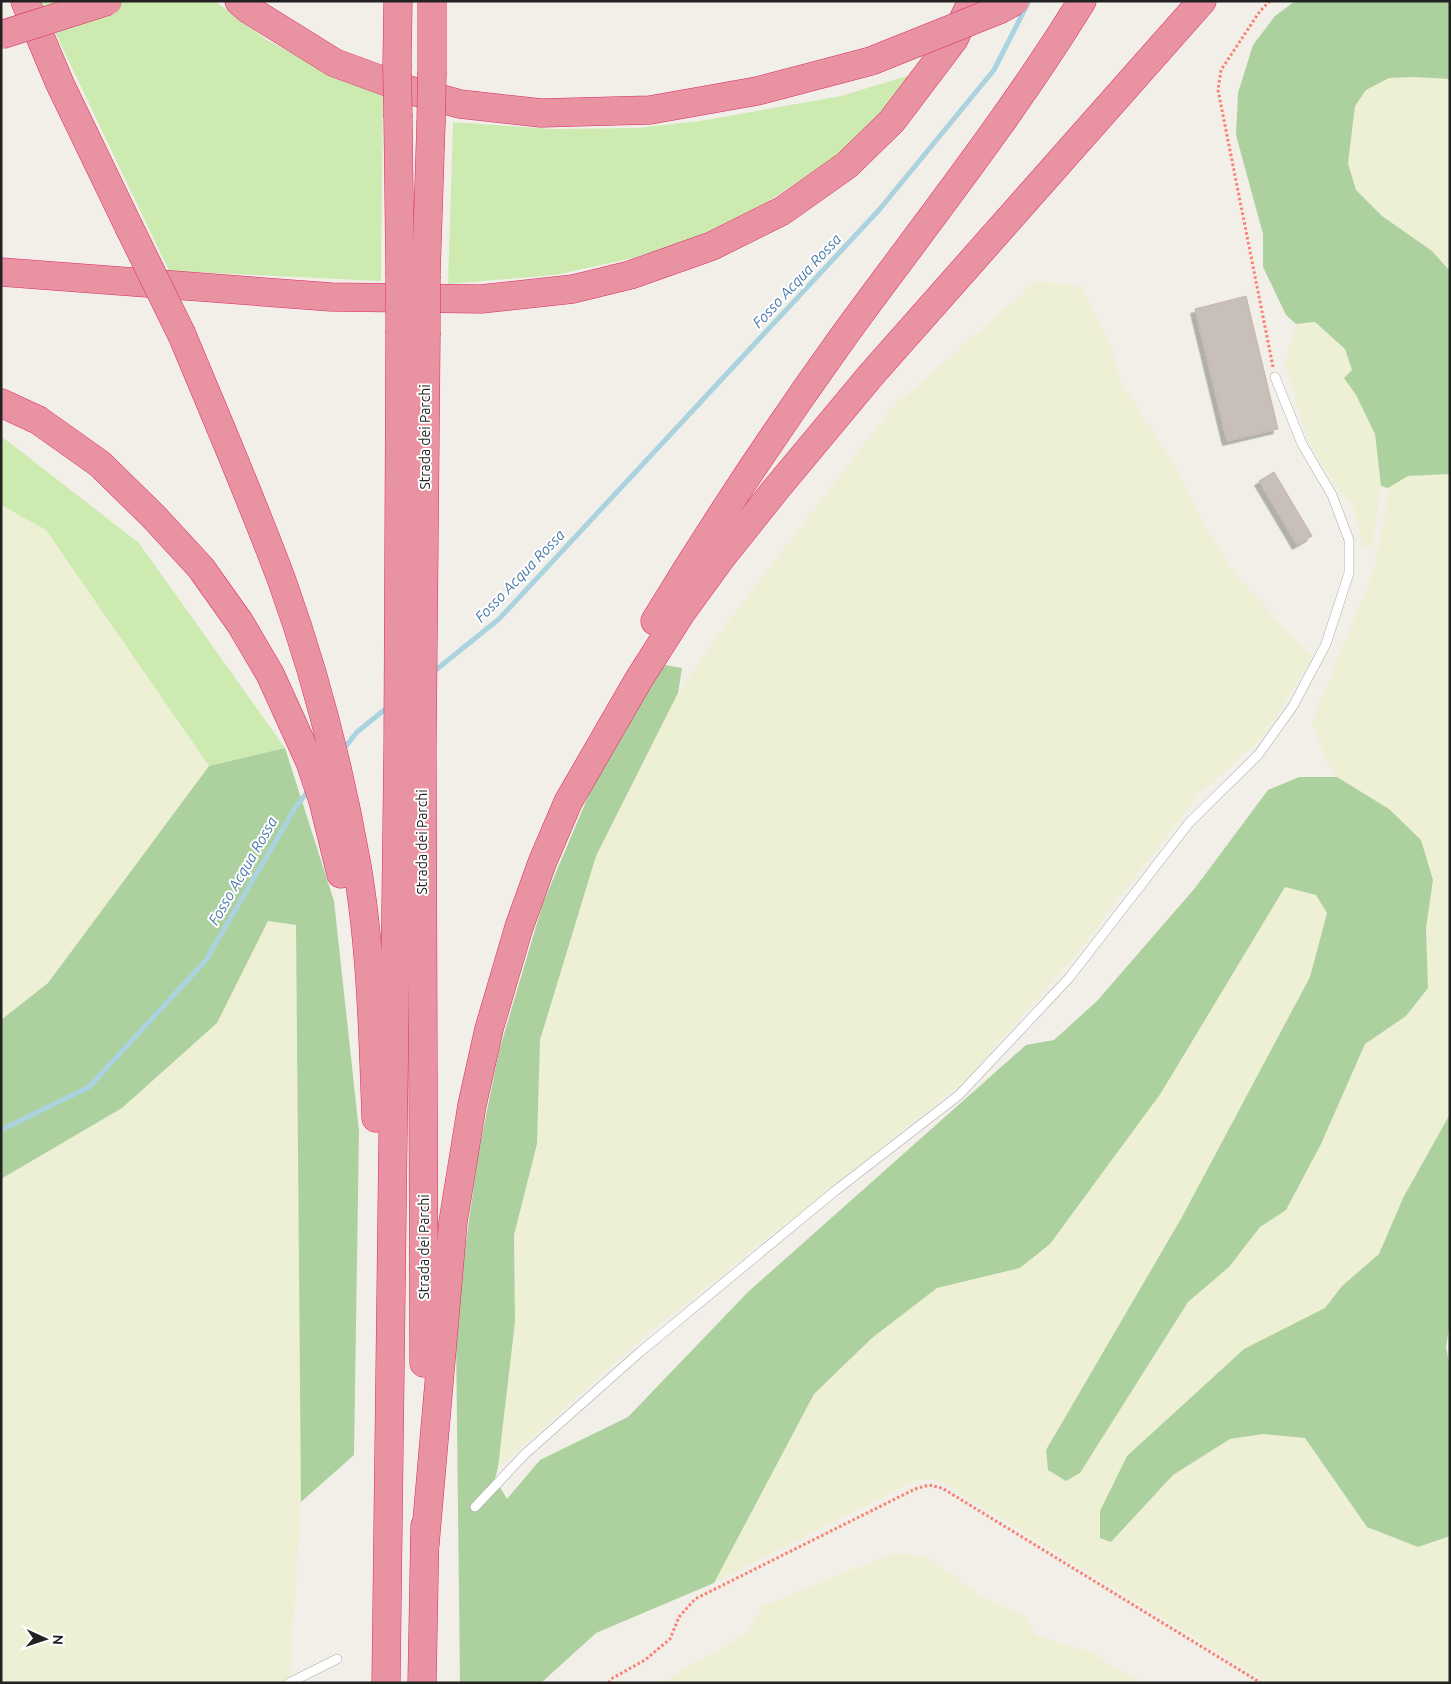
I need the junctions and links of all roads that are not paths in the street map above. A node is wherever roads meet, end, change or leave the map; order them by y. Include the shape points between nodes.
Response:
1 (25, 1) edge
2 (108, 1) edge
3 (239, 1) edge
4 (398, 1) edge
5 (432, 1) edge
6 (972, 1) edge
7 (1015, 1) edge
8 (1082, 1) edge
9 (1202, 1) edge
10 (1, 35) edge
11 (1, 272) edge
12 (413, 334) junction
13 (1275, 377) road end
14 (1, 403) edge
15 (410, 748) junction
16 (333, 796) junction
17 (568, 802) junction
18 (388, 1482) junction
19 (475, 1507) dead end
20 (425, 1544) junction
21 (337, 1659) dead end
22 (289, 1683) edge
23 (386, 1683) edge
24 (422, 1683) edge

1 - 16 highway, bridge via 60,84 182,335 250,498 282,582 314,682
2 - 10 highway, bridge
3 - 7 highway, bridge via 335,64 460,104 541,113 650,110 757,91 871,61
4 - 12 highway, Strada dei Parchi, bridge via 400,273
5 - 12 highway, Strada dei Parchi, bridge via 426,276
6 - 11 highway via 954,39 892,121 847,165 782,212 712,246 630,275 572,288 481,299 331,297
8 - 17 highway via 993,133 795,406 701,547 610,702
9 - 17 highway via 865,382 721,558 639,679
12 - 15 highway, Strada dei Parchi
13 - 19 lane via 1302,444 1332,494 1349,540 1349,573 1326,644 1293,706 1258,755 1189,823 1070,978 959,1095 640,1352 525,1454
14 - 16 highway via 38,420 100,464 201,568 240,623 270,674 310,762
15 - 18 highway, Strada dei Parchi
15 - 20 highway, Strada dei Parchi
16 - 18 highway via 357,867 369,963
17 - 20 highway via 519,927 489,1029 472,1105 453,1222
18 - 23 highway, Strada dei Parchi
20 - 24 highway, Strada dei Parchi
21 - 22 lane

